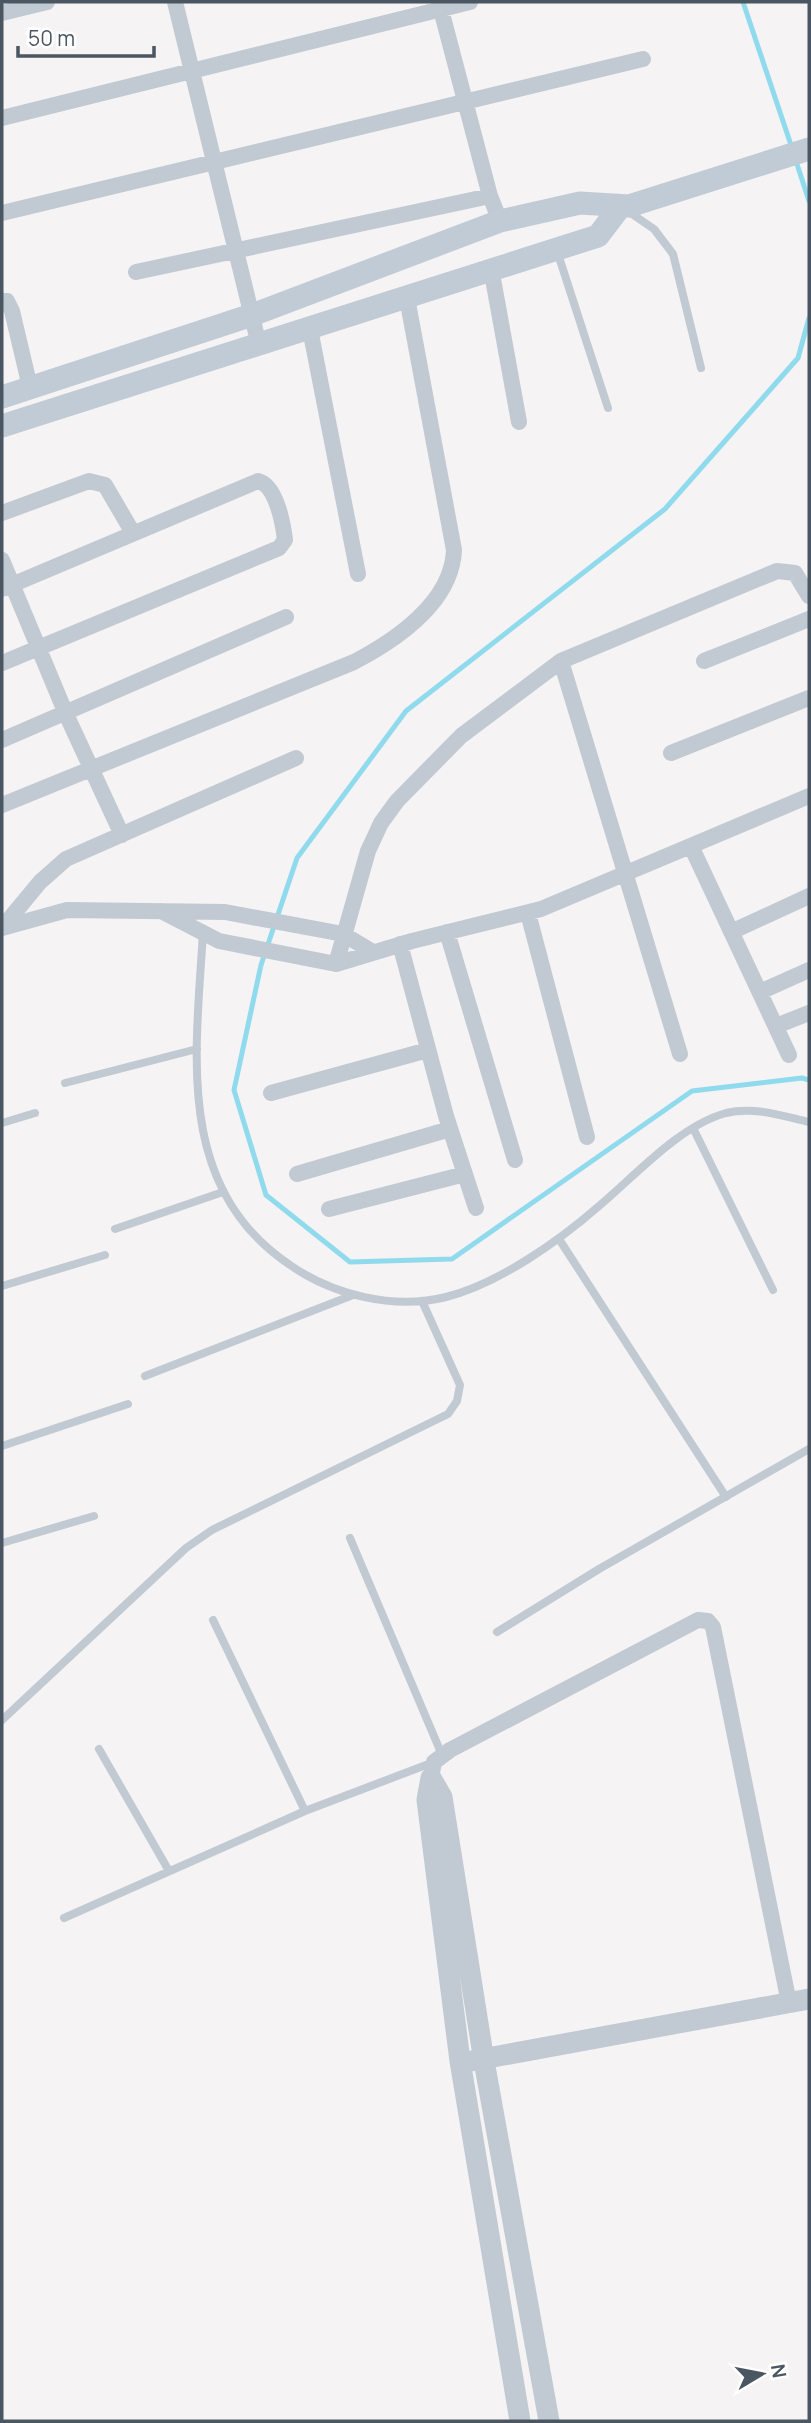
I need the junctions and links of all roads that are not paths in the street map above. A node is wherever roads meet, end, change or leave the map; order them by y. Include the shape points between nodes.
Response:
1 (47, 2) edge
2 (175, 2) edge
3 (470, 2) edge
4 (440, 5) edge
5 (2, 13) edge
6 (643, 59) dead end
7 (192, 71) junction
8 (465, 100) junction
9 (2, 118) edge
10 (809, 149) edge
11 (213, 163) junction
12 (490, 197) junction
13 (625, 206) junction
14 (2, 213) edge
15 (500, 221) junction
16 (556, 248) junction
17 (235, 249) junction
18 (491, 268) junction
19 (135, 272) dead end
20 (407, 298) junction
21 (2, 301) edge
22 (252, 316) junction
23 (310, 329) junction
24 (259, 345) junction
25 (701, 368) dead end
26 (30, 387) junction
27 (2, 397) edge
28 (608, 408) dead end
29 (519, 422) dead end
30 (2, 426) edge
31 (2, 513) edge
32 (133, 533) junction
33 (2, 560) edge
34 (358, 574) dead end
35 (7, 587) edge
36 (809, 596) edge
37 (286, 617) dead end
38 (809, 619) edge
39 (37, 648) junction
40 (561, 661) junction
41 (704, 662) dead end
42 (2, 663) edge
43 (809, 698) edge
44 (66, 714) junction
45 (2, 740) edge
46 (671, 754) dead end
47 (296, 758) dead end
48 (91, 767) junction
49 (809, 796) edge
50 (2, 805) edge
51 (122, 835) junction
52 (691, 846) junction
53 (627, 873) junction
54 (809, 897) edge
55 (161, 911) junction
56 (528, 913) junction
57 (2, 928) edge
58 (203, 932) junction
59 (447, 932) junction
60 (731, 932) junction
61 (342, 934) junction
62 (400, 944) junction
63 (373, 953) junction
64 (337, 964) junction
65 (809, 970) edge
66 (760, 992) junction
67 (809, 1013) edge
68 (776, 1027) junction
69 (197, 1049) junction
70 (428, 1050) junction
71 (680, 1054) dead end
72 (789, 1055) dead end
73 (65, 1083) dead end
74 (271, 1093) dead end
75 (35, 1113) dead end
76 (809, 1122) edge
77 (2, 1123) edge
78 (450, 1129) junction
79 (694, 1130) junction
80 (587, 1137) dead end
81 (515, 1160) dead end
82 (297, 1174) dead end
83 (465, 1174) junction
84 (223, 1192) junction
85 (476, 1208) dead end
86 (329, 1209) dead end
87 (115, 1229) dead end
88 (559, 1239) junction
89 (105, 1255) dead end
90 (2, 1286) edge
91 (773, 1290) dead end
92 (354, 1295) junction
93 (422, 1301) junction
94 (145, 1377) dead end
95 (128, 1404) dead end
96 (2, 1446) edge
97 (809, 1449) edge
98 (726, 1497) junction
99 (94, 1516) dead end
100 (350, 1538) dead end
101 (2, 1543) edge
102 (213, 1620) dead end
103 (497, 1632) dead end
104 (2, 1720) edge
105 (99, 1749) dead end
106 (436, 1765) junction
107 (305, 1811) junction
108 (169, 1871) junction
109 (64, 1918) dead end
110 (799, 2001) edge
111 (460, 2061) junction
112 (484, 2061) junction
113 (526, 2293) junction
114 (497, 2298) junction
115 (520, 2421) edge
116 (549, 2421) edge

1 - 5 street
2 - 7 street
3 - 4 street
4 - 7 street
4 - 8 street
6 - 8 street
7 - 9 street
7 - 11 street
8 - 11 street
8 - 12 street
10 - 13 main road
11 - 14 street
11 - 17 street
12 - 15 street
12 - 17 street
13 - 15 main road via 580,203
13 - 16 main road via 598,236
13 - 25 lane via 653,229 673,254
15 - 22 main road
16 - 18 main road
16 - 28 lane
17 - 19 street
17 - 22 street
18 - 20 main road
18 - 29 street
20 - 23 main road
20 - 48 street via 454,550 453,570 440,591 399,636 354,662
21 - 26 street via 7,301 12,311
22 - 24 street
22 - 26 main road
23 - 24 main road
23 - 34 street
24 - 30 main road
26 - 27 main road
31 - 32 street via 89,481 105,485
32 - 35 street
32 - 39 street via 258,481 270,488 285,540 279,548
33 - 35 street
35 - 39 street
36 - 40 street via 795,573 777,572
37 - 44 street
38 - 41 street
39 - 42 street
39 - 44 street
40 - 53 street
40 - 61 street via 461,736 397,802 368,851
43 - 46 street
44 - 45 street
44 - 48 street
47 - 51 street
48 - 50 street
48 - 51 street
49 - 52 street
51 - 57 street via 55,867
52 - 53 street
52 - 60 street
53 - 56 street
53 - 71 street
54 - 60 street
55 - 57 street via 67,910
55 - 58 street
55 - 61 street via 225,912
56 - 59 street
56 - 80 street
58 - 64 street via 219,941
58 - 69 lane
59 - 62 street
59 - 81 street
60 - 66 street
61 - 63 street
61 - 64 street
62 - 63 street
62 - 70 street
63 - 64 street
65 - 66 street
66 - 68 street
67 - 68 street
68 - 72 street
69 - 73 lane
69 - 84 lane via 202,1140
70 - 74 street
70 - 78 street
75 - 77 lane
76 - 79 lane via 757,1110 725,1113
78 - 82 street
78 - 83 street
79 - 88 lane via 652,1157
79 - 91 lane
83 - 85 street
83 - 86 street
84 - 87 lane
84 - 92 lane via 267,1250 311,1280
88 - 93 lane via 479,1284
88 - 98 lane
89 - 90 lane
92 - 93 lane
92 - 94 lane
93 - 104 lane via 460,1385 448,1414 212,1530 186,1548
95 - 96 lane
97 - 98 lane
98 - 103 lane
99 - 101 lane
100 - 106 lane
102 - 107 lane
105 - 108 lane
106 - 107 lane
106 - 110 street via 698,1620 708,1621
106 - 111 street via 427,1800
106 - 112 street
107 - 108 lane
108 - 109 lane
110 - 112 street
111 - 112 street
111 - 114 street
112 - 113 street
113 - 114 street
113 - 116 street
114 - 115 street

